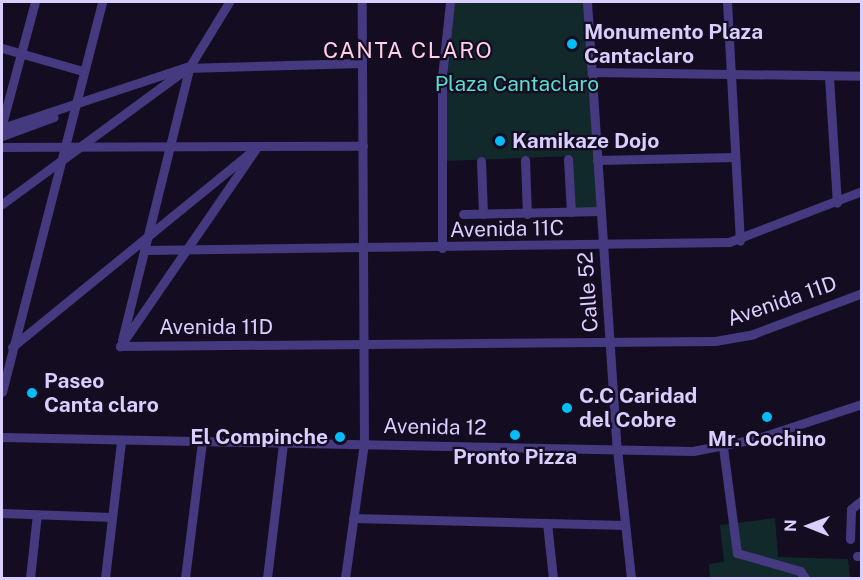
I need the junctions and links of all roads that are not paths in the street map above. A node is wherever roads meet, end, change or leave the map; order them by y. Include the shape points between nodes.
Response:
1 (35, 2) edge
2 (102, 2) edge
3 (229, 2) edge
4 (362, 2) edge
5 (450, 2) edge
6 (587, 2) edge
7 (727, 2) edge
8 (2, 48) edge
9 (20, 54) junction
10 (362, 63) junction
11 (190, 66) junction
12 (83, 71) junction
13 (592, 72) junction
14 (731, 72) junction
15 (861, 76) edge
16 (829, 77) junction
17 (2, 126) edge
18 (2, 136) edge
19 (363, 146) junction
20 (2, 147) edge
21 (257, 147) junction
22 (170, 148) junction
23 (61, 149) junction
24 (735, 157) junction
25 (568, 159) dead end
26 (525, 160) dead end
27 (597, 160) junction
28 (481, 161) dead end
29 (861, 191) edge
30 (837, 203) junction
31 (2, 204) edge
32 (601, 211) junction
33 (571, 212) junction
34 (463, 214) dead end
35 (483, 214) junction
36 (527, 214) junction
37 (740, 241) junction
38 (364, 244) junction
39 (603, 246) junction
40 (442, 248) junction
41 (144, 250) junction
42 (861, 293) edge
43 (610, 342) junction
44 (366, 344) junction
45 (120, 346) junction
46 (12, 347) junction
47 (2, 392) edge
48 (861, 404) edge
49 (2, 437) edge
50 (121, 441) junction
51 (202, 442) junction
52 (283, 443) junction
53 (364, 443) junction
54 (723, 447) junction
55 (617, 449) junction
56 (861, 500) edge
57 (2, 513) edge
58 (37, 514) junction
59 (112, 517) junction
60 (353, 518) junction
61 (548, 523) junction
62 (625, 525) junction
63 (850, 539) dead end
64 (30, 579) edge
65 (105, 579) edge
66 (184, 579) edge
67 (267, 579) edge
68 (345, 579) edge
69 (553, 579) edge
70 (631, 579) edge
71 (805, 579) edge

1 - 9 street
2 - 12 street
3 - 11 street
4 - 10 street
5 - 40 street via 442,77
6 - 13 street, Calle 52
7 - 14 street
8 - 9 street
9 - 12 street
9 - 17 street
10 - 11 street
10 - 19 street
11 - 17 street
11 - 18 street
11 - 22 street
11 - 31 street
12 - 23 street
13 - 14 street
13 - 27 street, Calle 52
14 - 16 street
14 - 24 street
15 - 16 street
16 - 30 street
19 - 21 street
19 - 38 street
20 - 23 street
21 - 22 street
21 - 45 street, Avenida 11D
21 - 46 street
22 - 23 street
22 - 41 street
23 - 46 street
24 - 27 street
24 - 37 street
25 - 33 street
26 - 36 street
27 - 32 street, Calle 52
28 - 35 street
29 - 30 street, Avenida 11C
30 - 37 street, Avenida 11C
32 - 33 street
32 - 39 street, Calle 52
33 - 36 street
34 - 35 street
35 - 36 street
37 - 39 street, Avenida 11C
38 - 40 street, Avenida 11C
38 - 41 street, Avenida 11C
38 - 44 street
39 - 40 street, Avenida 11C
39 - 43 street, Calle 52
41 - 45 street
42 - 43 street, Avenida 11D via 734,339
43 - 44 street, Avenida 11D
43 - 55 street, Calle 52
44 - 45 street, Avenida 11D
44 - 53 street
46 - 47 street
48 - 54 street, Avenida 12
49 - 50 street, Avenida 12
50 - 51 street, Avenida 12
50 - 59 street
51 - 52 street, Avenida 12
51 - 66 street
52 - 53 street, Avenida 12
52 - 67 street
53 - 55 street, Avenida 12
53 - 60 street
54 - 55 street, Avenida 12
54 - 71 street via 737,553 800,572
55 - 62 street, Calle 52
56 - 63 street via 851,509
57 - 58 street
58 - 59 street
58 - 64 street
59 - 65 street
60 - 61 street
60 - 68 street
61 - 62 street
61 - 69 street
62 - 70 street, Calle 52

